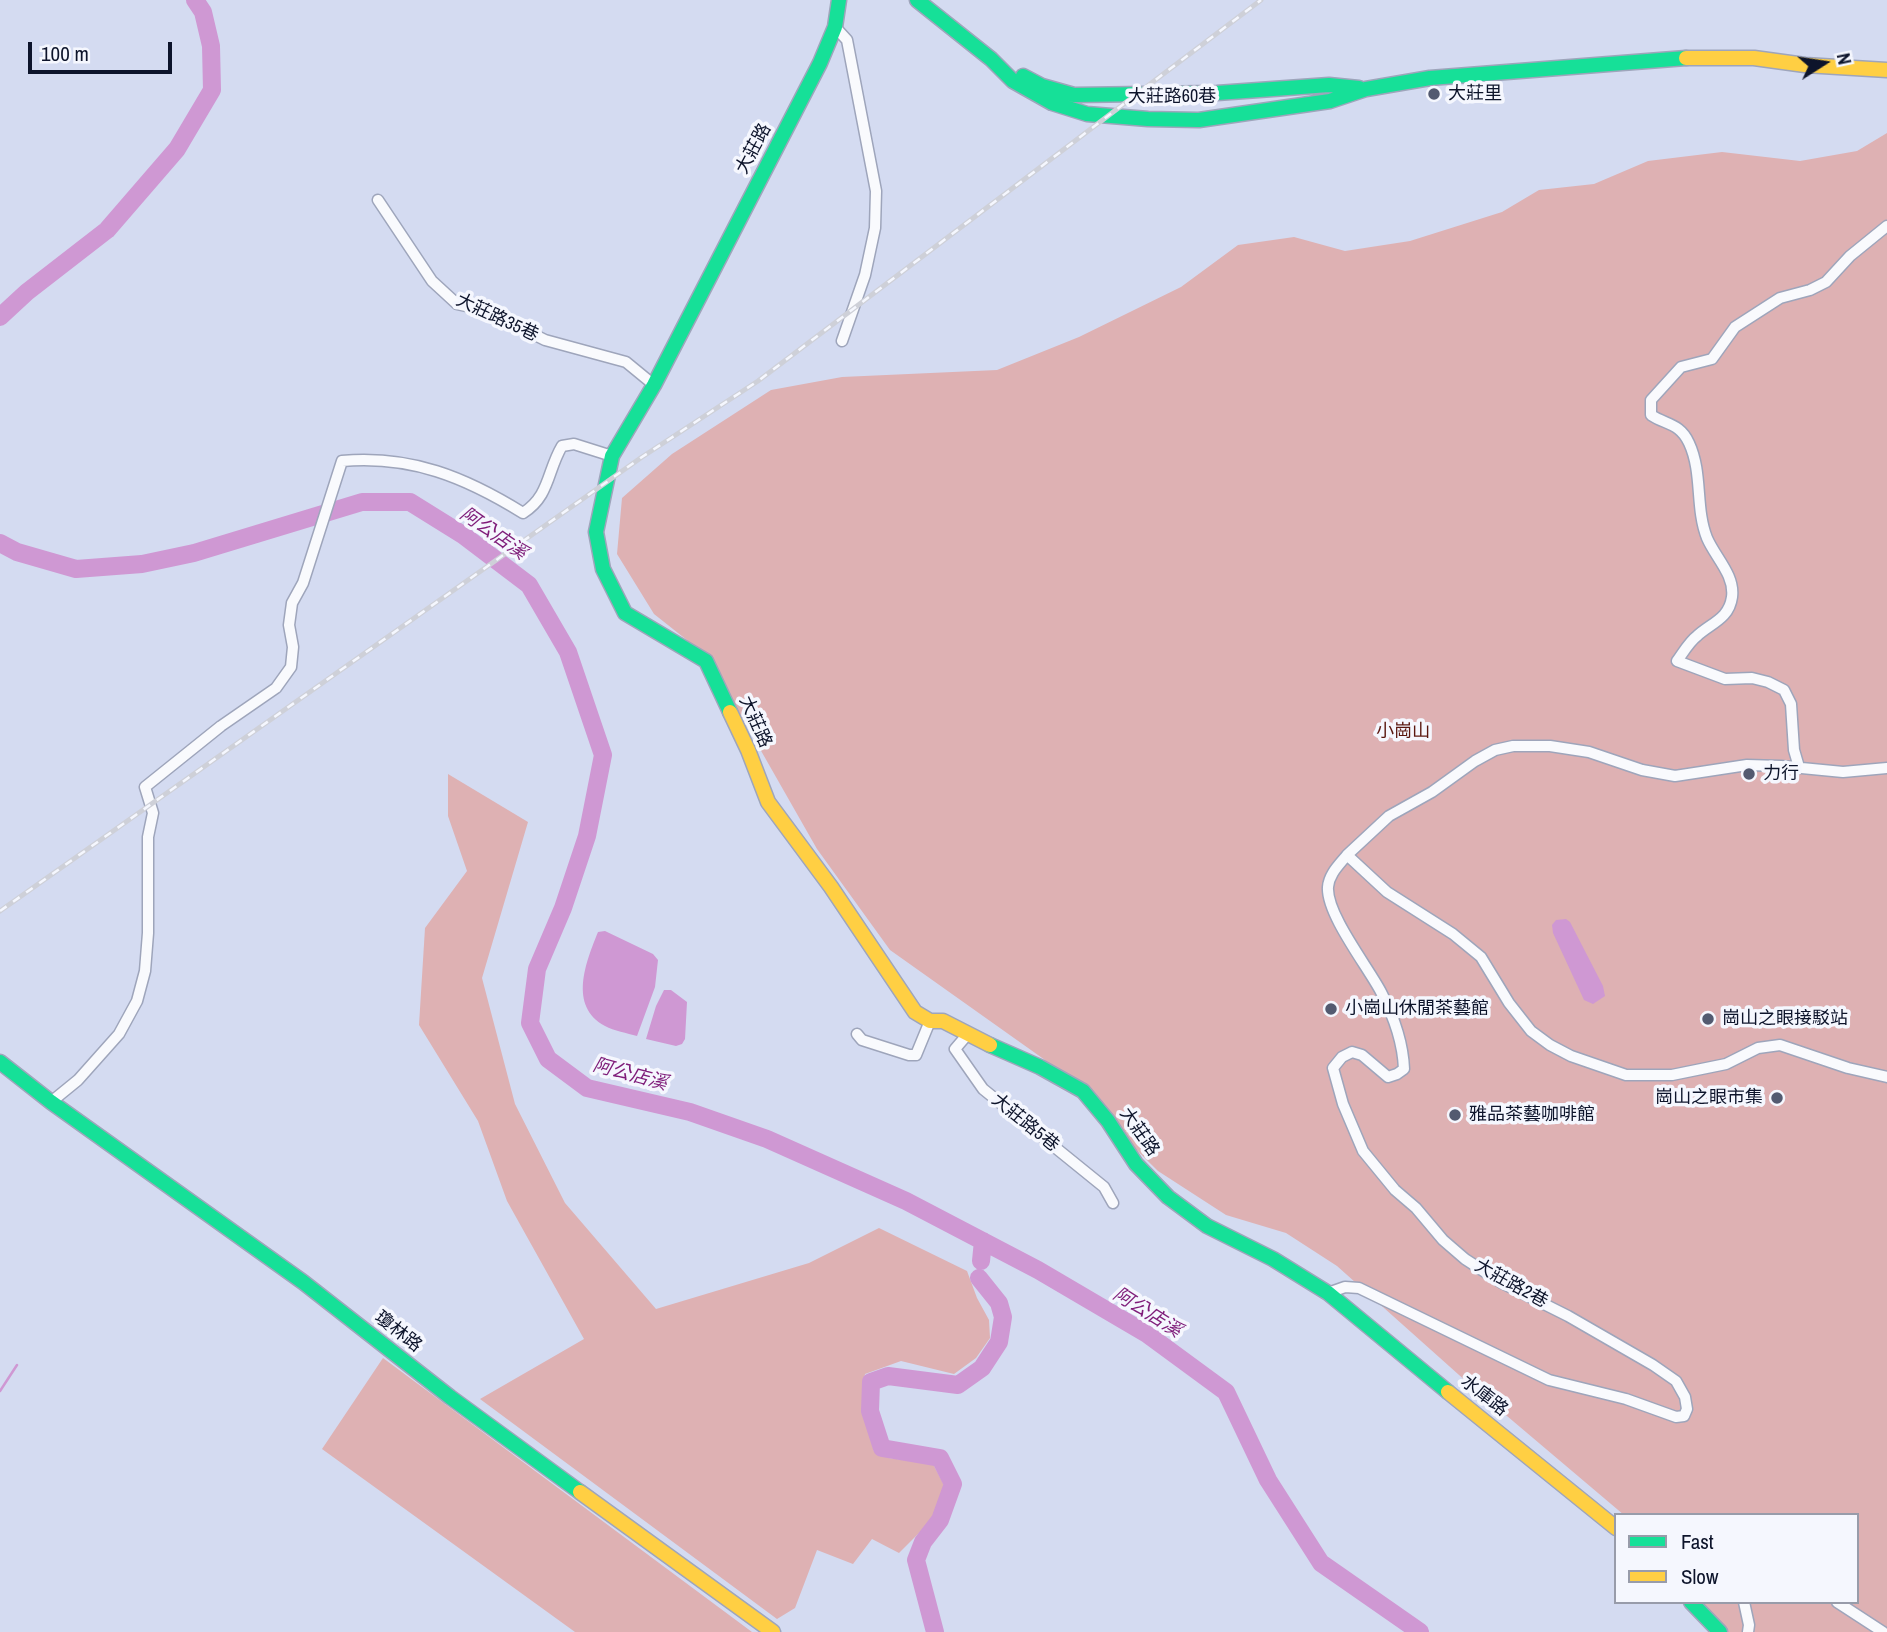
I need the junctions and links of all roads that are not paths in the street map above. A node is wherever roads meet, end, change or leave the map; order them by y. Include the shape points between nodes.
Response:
1 (839, 0) edge
2 (917, 0) edge
3 (835, 27) junction
4 (991, 59) junction
5 (1887, 70) edge
6 (1366, 89) junction
7 (378, 200) dead end
8 (1887, 226) edge
9 (842, 341) dead end
10 (654, 384) junction
11 (612, 456) junction
12 (1798, 767) junction
13 (1887, 768) edge
14 (1347, 855) junction
15 (930, 1021) junction
16 (857, 1034) dead end
17 (967, 1035) junction
18 (0, 1062) edge
19 (1887, 1077) edge
20 (51, 1102) junction
21 (1113, 1203) dead end
22 (1328, 1293) junction
23 (1614, 1526) edge
24 (1693, 1604) edge
25 (1744, 1604) edge
26 (1840, 1604) edge
27 (773, 1632) edge
28 (1720, 1632) edge
29 (1748, 1632) edge
30 (1883, 1632) edge

1 - 3 street, 大莊路
2 - 4 street, 大莊路60巷
3 - 9 street via 847,40 876,191 875,228 865,275
3 - 10 street, 大莊路
4 - 6 street, 大莊路60巷 via 1042,86 1074,95 1216,93 1329,85
4 - 6 street, 大莊路60巷 via 1013,81 1052,103 1087,114 1148,119 1199,120 1330,101
5 - 6 street, 大莊路60巷 via 1754,58 1670,58 1430,78
7 - 10 street, 大莊路35巷 via 432,281 457,304 484,310 545,340 626,362
8 - 12 street via 1826,282 1780,298 1735,327 1712,359 1681,367 1651,400 1651,415 1675,425 1689,442 1707,540 1731,584 1725,615 1696,636 1677,662 1725,679 1752,678 1784,690 1791,704
10 - 11 street, 大莊路
11 - 15 street, 大莊路 via 596,532 603,569 625,612 706,661 768,802 915,1012
11 - 20 street via 574,444 562,446 546,489 523,513 489,491 447,473 403,462 342,461 292,604 291,667 276,688 145,786 153,813 148,837 145,971 136,1001 112,1042
12 - 13 street, 大莊路2巷 via 1843,772
12 - 14 street, 大莊路2巷 via 1746,765 1675,776 1589,752 1513,746 1475,761 1389,816
14 - 19 street via 1387,892 1481,957 1531,1031 1571,1056 1626,1075 1672,1074 1726,1065 1758,1048 1780,1045
14 - 22 street, 大莊路2巷 via 1332,873 1328,888 1332,905 1381,991 1404,1059 1404,1069 1388,1077 1352,1052 1333,1068 1363,1151 1395,1191 1465,1259 1653,1365 1676,1381 1687,1409 1684,1416 1676,1418 1626,1399 1549,1380 1359,1288
15 - 16 street via 916,1055 862,1040
15 - 17 street, 大莊路 via 943,1021
17 - 21 street, 大莊路5巷 via 955,1049 983,1089 1104,1187
17 - 22 street, 大莊路 via 1083,1091 1136,1164 1168,1197 1207,1226
18 - 20 street, 瓊林路
20 - 27 street, 瓊林路 via 303,1282 450,1396
22 - 23 street, 水庫路
24 - 28 street
25 - 29 street
26 - 30 street

